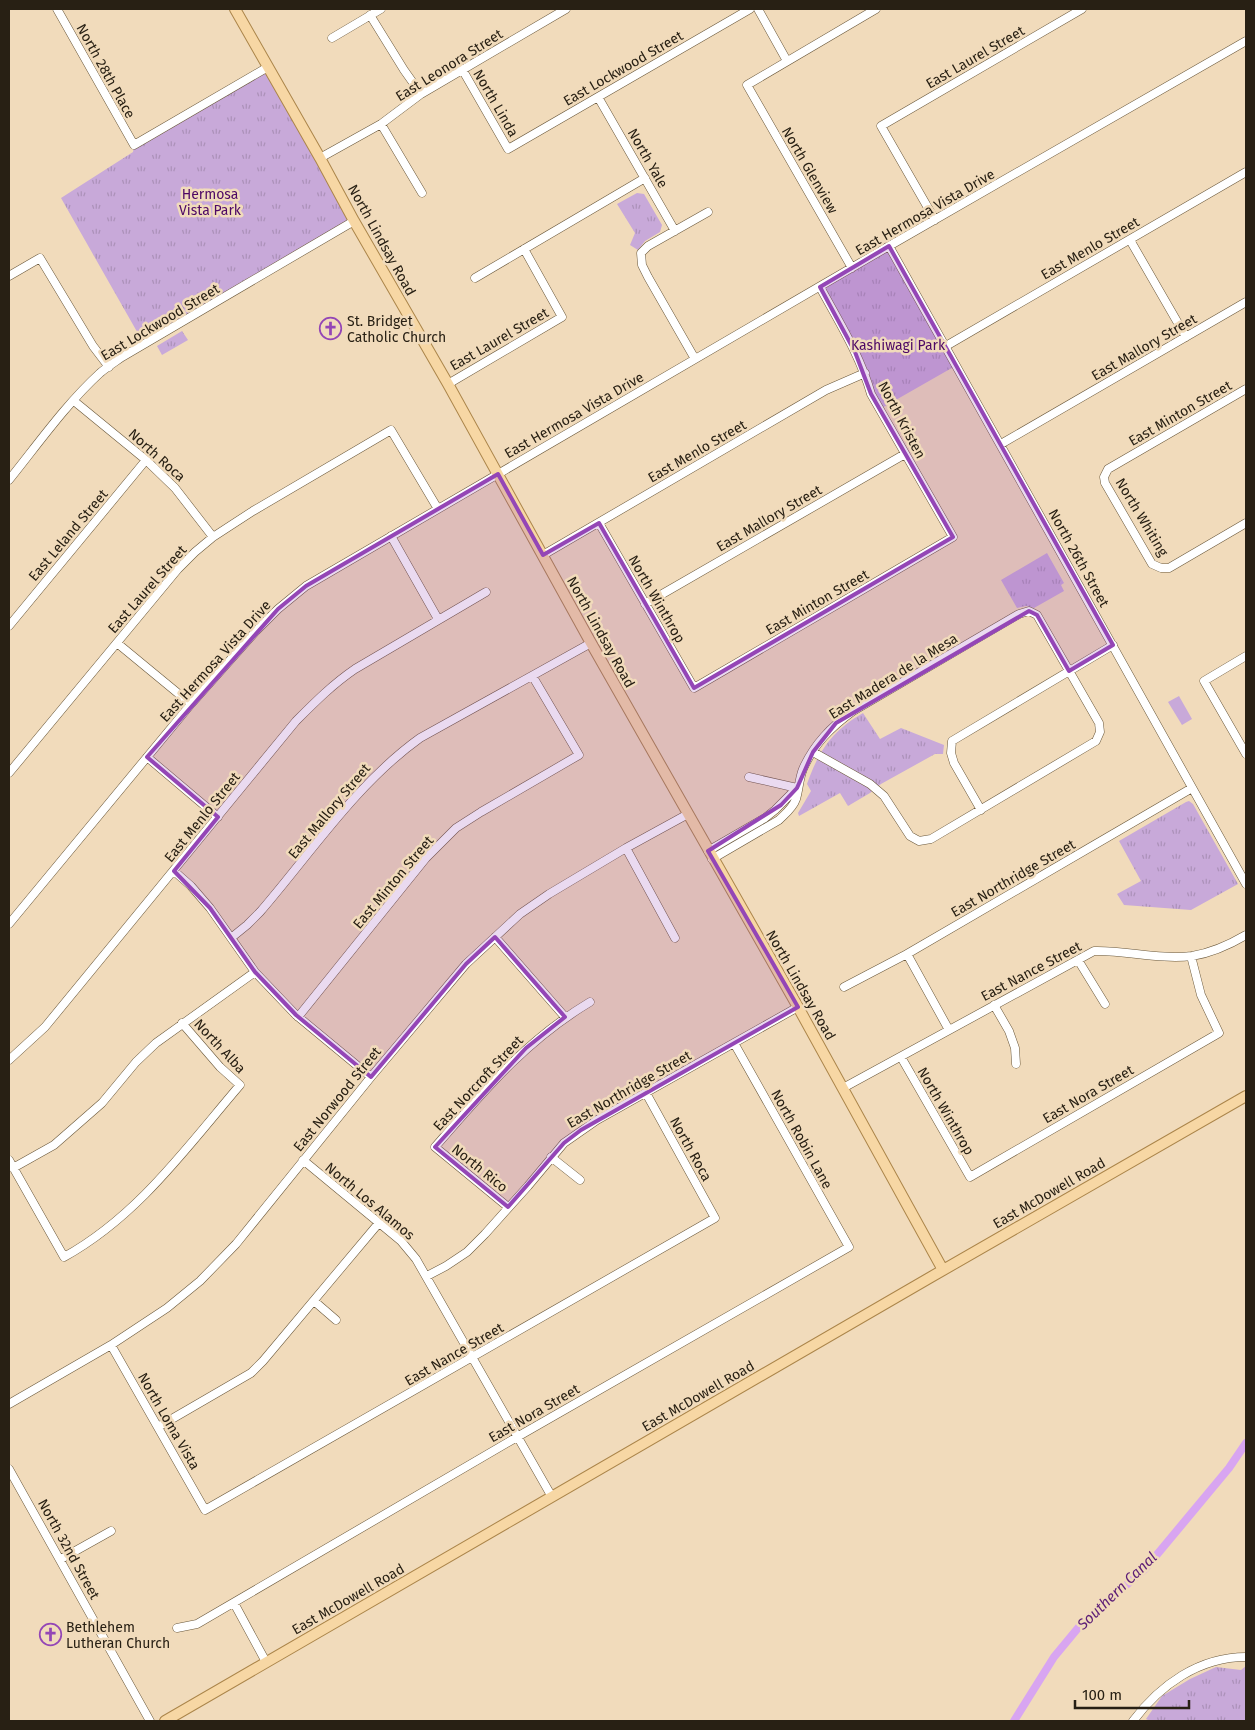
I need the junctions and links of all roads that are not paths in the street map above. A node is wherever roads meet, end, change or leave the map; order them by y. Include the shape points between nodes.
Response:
1 (57, 9) edge
2 (235, 9) edge
3 (382, 9) edge
4 (566, 9) edge
5 (750, 9) edge
6 (758, 9) edge
7 (876, 9) edge
8 (1082, 9) edge
9 (370, 15) junction
10 (332, 38) dead end
11 (1246, 41) edge
12 (787, 61) junction
13 (268, 67) junction
14 (462, 69) junction
15 (421, 94) junction
16 (598, 97) junction
17 (381, 124) junction
18 (508, 149) joint
19 (320, 158) junction
20 (1246, 172) edge
21 (645, 178) junction
22 (422, 193) dead end
23 (708, 212) dead end
24 (935, 220) junction
25 (354, 221) junction
26 (675, 231) junction
27 (1130, 240) junction
28 (889, 246) junction
29 (524, 249) junction
30 (852, 268) junction
31 (9, 276) edge
32 (475, 278) dead end
33 (820, 287) junction
34 (1246, 302) edge
35 (1186, 337) junction
36 (946, 346) junction
37 (695, 359) junction
38 (109, 367) junction
39 (865, 373) junction
40 (448, 384) junction
41 (1246, 388) edge
42 (74, 400) junction
43 (1001, 444) junction
44 (905, 454) junction
45 (146, 460) junction
46 (498, 474) junction
47 (1104, 477) joint
48 (9, 480) edge
49 (438, 509) junction
50 (599, 523) junction
51 (1246, 523) edge
52 (391, 536) junction
53 (213, 537) junction
54 (952, 537) joint
55 (543, 556) junction
56 (486, 592) dead end
57 (645, 604) junction
58 (438, 619) junction
59 (9, 626) edge
60 (117, 643) junction
61 (591, 643) junction
62 (1113, 645) junction
63 (1246, 656) edge
64 (1069, 671) junction
65 (533, 676) junction
66 (694, 688) joint
67 (191, 704) junction
68 (813, 752) junction
69 (1246, 754) edge
70 (147, 758) junction
71 (9, 773) edge
72 (749, 777) dead end
73 (797, 788) junction
74 (1192, 788) junction
75 (981, 810) junction
76 (688, 814) junction
77 (218, 817) junction
78 (626, 848) junction
79 (710, 855) junction
80 (174, 871) junction
81 (1246, 884) edge
82 (9, 924) edge
83 (1246, 935) edge
84 (494, 937) junction
85 (231, 938) junction
86 (675, 938) dead end
87 (907, 954) junction
88 (1191, 956) junction
89 (1078, 960) junction
90 (255, 972) junction
91 (844, 987) dead end
92 (590, 1002) dead end
93 (1105, 1004) dead end
94 (994, 1005) junction
95 (798, 1007) junction
96 (298, 1017) junction
97 (565, 1017) junction
98 (182, 1023) junction
99 (949, 1030) junction
100 (734, 1043) junction
101 (901, 1057) junction
102 (9, 1060) edge
103 (1016, 1064) dead end
104 (370, 1077) junction
105 (843, 1088) junction
106 (646, 1093) junction
107 (1246, 1096) edge
108 (435, 1147) joint
109 (551, 1157) junction
110 (9, 1160) edge
111 (303, 1160) junction
112 (13, 1168) junction
113 (970, 1177) joint
114 (580, 1180) dead end
115 (508, 1207) junction
116 (715, 1218) joint
117 (378, 1224) junction
118 (849, 1247) joint
119 (943, 1270) junction
120 (427, 1276) junction
121 (314, 1301) junction
122 (336, 1320) dead end
123 (111, 1345) junction
124 (472, 1358) junction
125 (9, 1404) edge
126 (158, 1426) junction
127 (517, 1437) junction
128 (9, 1469) edge
129 (552, 1497) junction
130 (205, 1510) joint
131 (111, 1531) dead end
132 (60, 1559) junction
133 (234, 1603) junction
134 (178, 1628) dead end
135 (1246, 1657) edge
136 (266, 1662) junction
137 (150, 1721) edge
138 (165, 1721) edge
139 (1133, 1721) edge

1 - 13 street, North 28th Place via 134,145
2 - 13 main road, North Lindsay Road
3 - 9 street
4 - 14 street, East Leonora Street
5 - 16 street, East Lockwood Street
6 - 12 street
7 - 12 street
8 - 24 street, East Laurel Street via 881,126
9 - 10 street
9 - 15 street
11 - 24 street, East Hermosa Vista Drive
12 - 30 street, North Glenview via 747,85
13 - 19 main road, North Lindsay Road
14 - 15 street, East Leonora Street
14 - 18 street, North Linda
15 - 17 street, East Leonora Street
16 - 18 street, East Lockwood Street
16 - 21 street, North Yale
17 - 19 street, East Leonora Street
17 - 22 street
19 - 25 main road, North Lindsay Road
20 - 27 street, East Menlo Street
21 - 26 street, North Yale
21 - 29 street
23 - 26 street
24 - 28 street, East Hermosa Vista Drive
25 - 38 street, East Lockwood Street
25 - 40 main road, North Lindsay Road
26 - 37 street via 641,253 642,265
27 - 35 street
27 - 36 street, East Menlo Street
28 - 30 street, East Hermosa Vista Drive
28 - 36 street, North 26th Street
29 - 32 street
29 - 40 street, East Laurel Street via 562,317
30 - 33 street, East Hermosa Vista Drive
31 - 38 street via 40,258 92,346
33 - 37 street, East Hermosa Vista Drive
33 - 39 street, North Kristen
34 - 35 street, East Mallory Street
35 - 43 street, East Mallory Street
36 - 43 street, North 26th Street
37 - 46 street, East Hermosa Vista Drive
38 - 42 street, East Lockwood Street
39 - 44 street, North Kristen via 871,394
39 - 50 street, East Menlo Street via 826,390
40 - 46 main road, North Lindsay Road
41 - 47 street, East Minton Street via 1108,469
42 - 45 street, North Roca
42 - 48 street, East Lockwood Street
43 - 62 street, North 26th Street
44 - 54 street, North Kristen
44 - 57 street, East Mallory Street
45 - 53 street, North Roca via 175,488
45 - 59 street, East Leland Street
46 - 49 street, East Hermosa Vista Drive
46 - 55 main road, North Lindsay Road
47 - 51 street, North Whiting via 1152,564 1161,568 1169,568
49 - 52 street, East Hermosa Vista Drive
49 - 53 street, East Laurel Street via 391,430
50 - 55 street, East Menlo Street
50 - 57 street, North Winthrop
52 - 58 street
52 - 67 street, East Hermosa Vista Drive via 306,586 278,609
53 - 60 street, East Laurel Street via 178,569
54 - 66 street, East Minton Street
55 - 61 main road, North Lindsay Road
56 - 58 street, East Menlo Street
57 - 66 street, North Winthrop
58 - 77 street, East Menlo Street via 355,669 325,692 296,721
60 - 67 street
60 - 71 street, East Laurel Street
61 - 65 street, East Mallory Street
61 - 76 main road, North Lindsay Road
62 - 64 street
62 - 74 street, North 26th Street
63 - 69 street via 1204,681
64 - 68 street, East Madera de la Mesa via 1037,615 1029,611 1019,614 836,723
64 - 75 street via 952,741 954,763
64 - 75 street via 1099,723 1096,742
65 - 85 street, East Mallory Street via 420,738 396,755 368,782 260,912
65 - 96 street, East Minton Street via 579,755 456,828 426,858
67 - 70 street, East Hermosa Vista Drive
68 - 73 street, East Madera de la Mesa
68 - 75 street via 870,784 884,796 910,836 919,841 931,839
70 - 77 street
70 - 82 street, East Hermosa Vista Drive
72 - 73 street
73 - 79 street, East Madera de la Mesa via 765,818
74 - 81 street, North 26th Street
74 - 87 street, East Northridge Street
76 - 78 street, East Norwood Street
76 - 79 main road, North Lindsay Road
77 - 80 street, East Menlo Street
78 - 84 street, East Norwood Street via 549,894
78 - 86 street
79 - 95 main road, North Lindsay Road
80 - 85 street via 210,908
80 - 102 street, East Menlo Street via 45,1027
83 - 88 street, East Nance Street via 1214,951
84 - 97 street
84 - 104 street, East Norwood Street via 466,964
85 - 90 street
87 - 91 street, East Northridge Street
87 - 99 street
88 - 89 street, East Nance Street via 1111,950 1094,952
88 - 113 street, East Nora Street via 1201,995 1219,1033
89 - 93 street
89 - 94 street, East Nance Street
90 - 96 street
90 - 98 street
92 - 97 street, East Norcroft Street
94 - 99 street, East Nance Street
94 - 103 street via 1009,1031
95 - 100 street, East Northridge Street
95 - 105 main road, North Lindsay Road
96 - 104 street
97 - 108 street, East Norcroft Street via 526,1048
98 - 112 street via 136,1062 78,1126 54,1145
98 - 112 street, North Alba via 240,1085 154,1186 120,1220 64,1257
99 - 101 street, East Nance Street
100 - 106 street, East Northridge Street
100 - 118 street, North Robin Lane
101 - 105 street, East Nance Street
101 - 113 street, North Winthrop
104 - 111 street, East Norwood Street
105 - 119 main road, North Lindsay Road
106 - 109 street, East Northridge Street via 581,1130
106 - 116 street, North Roca
107 - 119 main road, East McDowell Road
108 - 115 street, North Rico
109 - 114 street
109 - 115 street, East Northridge Street
110 - 112 street
111 - 117 street, North Los Alamos
111 - 123 street, East Norwood Street via 236,1244 200,1281 167,1308
115 - 120 street, East Northridge Street via 467,1252
116 - 124 street, East Nance Street
117 - 120 street, North Los Alamos via 401,1241
117 - 121 street
118 - 127 street, East Nora Street
119 - 129 main road, East McDowell Road
120 - 124 street, North Los Alamos
121 - 122 street
121 - 126 street via 251,1373
123 - 125 street, East Norwood Street
123 - 126 street, North Loma Vista
124 - 127 street, North Los Alamos
124 - 130 street, East Nance Street
126 - 130 street, North Loma Vista
127 - 129 street, North Los Alamos
127 - 133 street, East Nora Street
128 - 132 street, North 32nd Street
129 - 136 main road, East McDowell Road
131 - 132 street
132 - 137 street, North 32nd Street
133 - 134 street, East Nora Street via 198,1624
133 - 136 street
135 - 139 street via 1210,1663 1178,1677 1153,1697
136 - 138 main road, East McDowell Road

